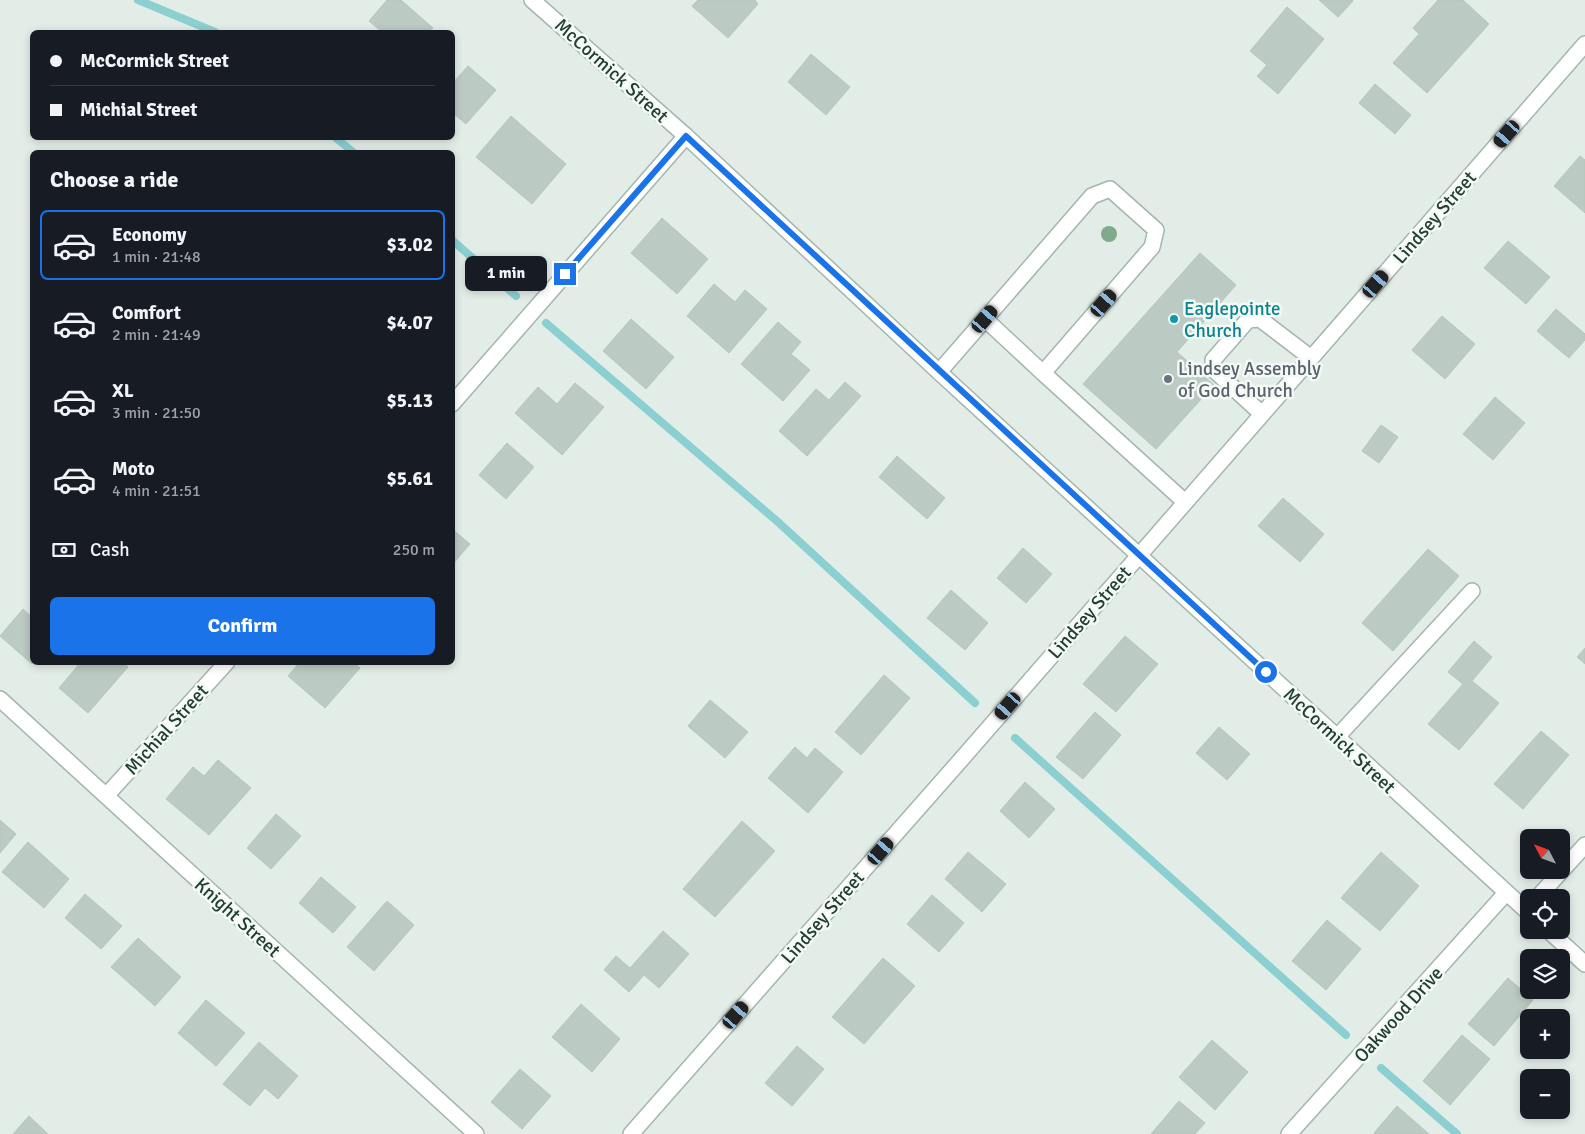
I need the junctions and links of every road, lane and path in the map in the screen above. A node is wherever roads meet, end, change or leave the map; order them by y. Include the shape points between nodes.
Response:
1 (532, 0) edge
2 (1585, 44) edge
3 (686, 136) junction
4 (985, 319) junction
5 (1311, 358) junction
6 (939, 372) junction
7 (1043, 373) junction
8 (455, 401) edge
9 (1262, 414) junction
10 (1185, 502) junction
11 (1139, 555) junction
12 (1472, 591) dead end
13 (224, 665) edge
14 (0, 699) edge
15 (1337, 737) junction
16 (106, 796) junction
17 (1585, 845) edge
18 (1545, 889) edge
19 (1506, 893) junction
20 (1520, 904) edge
21 (1558, 939) edge
22 (1585, 964) edge
23 (476, 1134) edge
24 (631, 1134) edge
25 (1289, 1134) edge

1 - 3 street, McCormick Street
2 - 5 street, Lindsey Street
3 - 6 street, McCormick Street
3 - 8 street
4 - 6 street
4 - 7 street
4 - 7 street via 1092,196 1110,189 1156,230 1152,247
5 - 9 street, Lindsey Street
5 - 9 street via 1260,319 1248,320 1213,360 1214,370
6 - 11 street, McCormick Street
7 - 10 street
9 - 10 street, Lindsey Street
10 - 11 street, Lindsey Street
11 - 15 street, McCormick Street
11 - 24 street, Lindsey Street
12 - 15 street
13 - 16 street, Michial Street
14 - 16 street, Knight Street
15 - 19 street, McCormick Street
16 - 23 street, Knight Street
17 - 18 street
19 - 20 street, McCormick Street
19 - 25 street, Oakwood Drive
21 - 22 street

